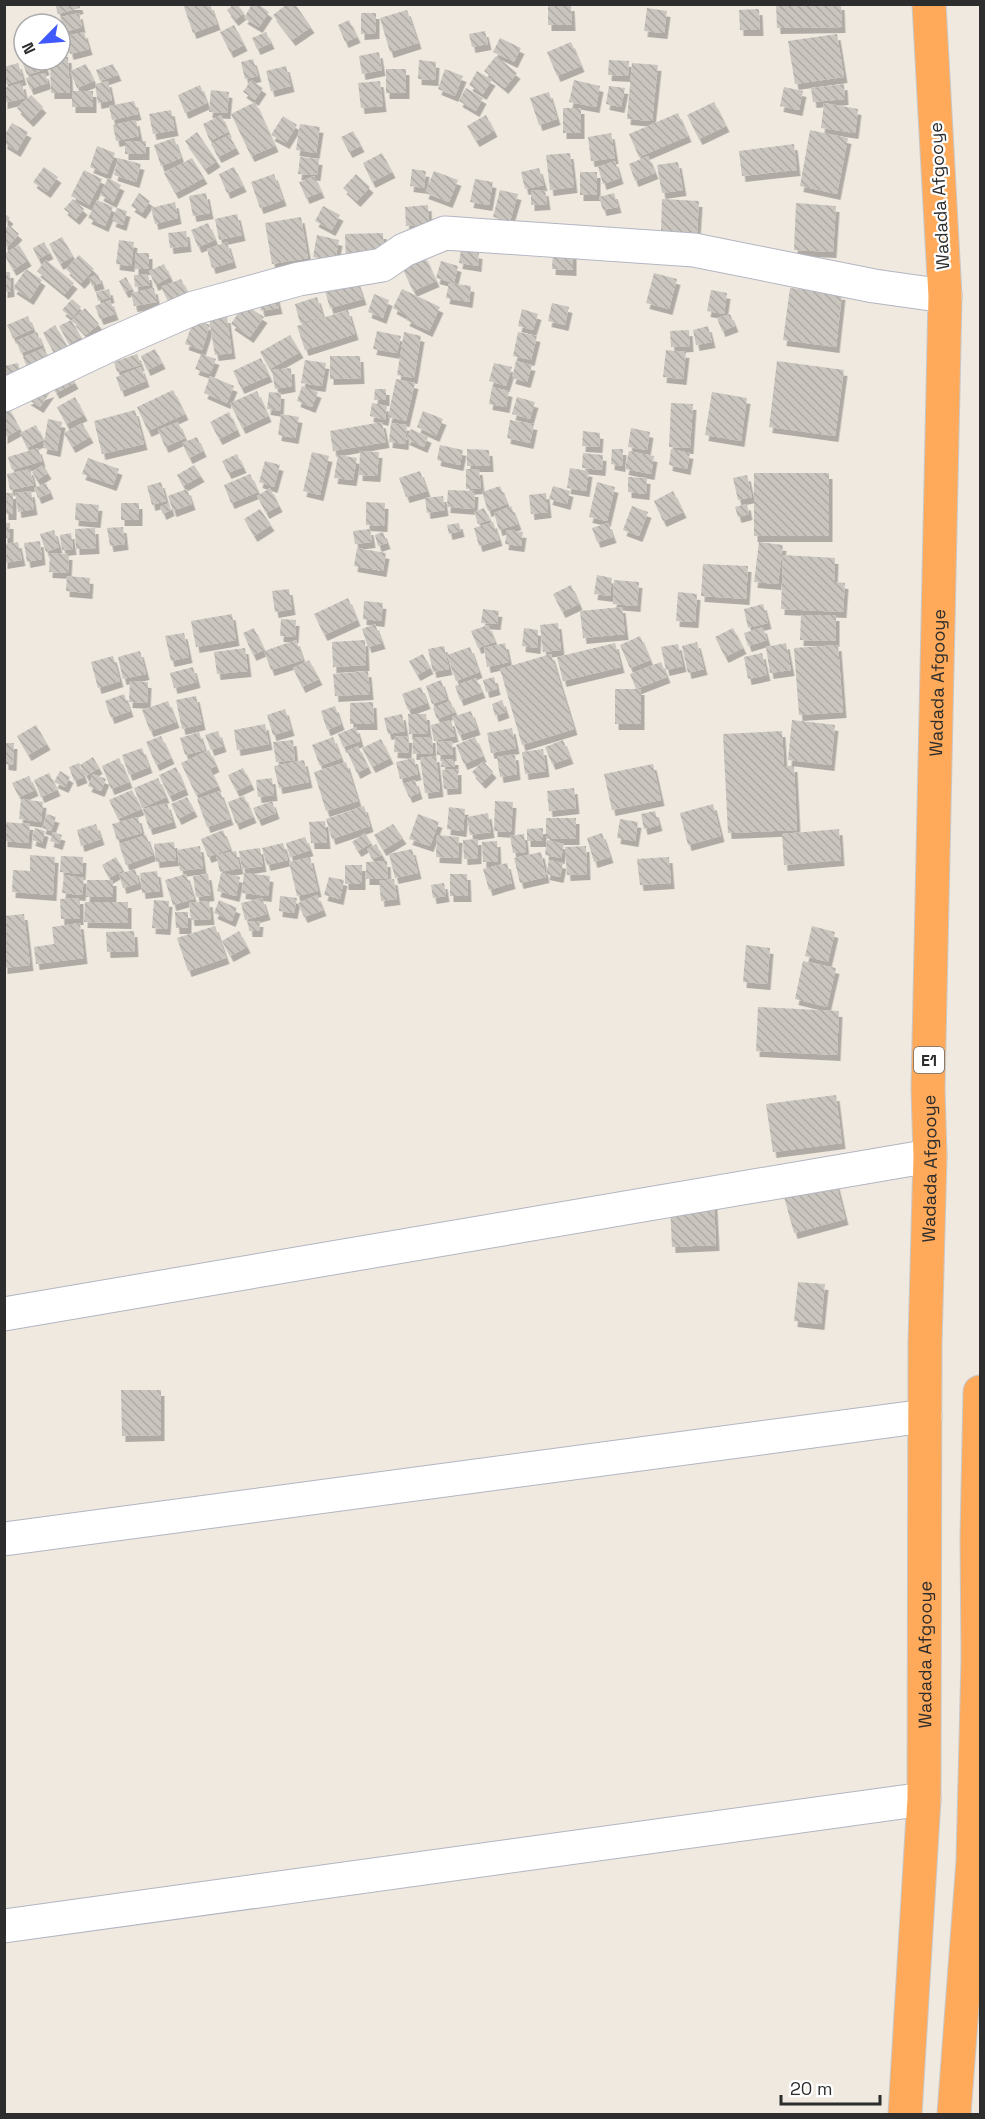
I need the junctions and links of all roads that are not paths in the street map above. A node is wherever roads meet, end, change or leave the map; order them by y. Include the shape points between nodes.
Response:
1 (929, 4) edge
2 (945, 296) junction
3 (4, 395) edge
4 (930, 1156) junction
5 (4, 1314) edge
6 (981, 1392) edge
7 (925, 1416) junction
8 (4, 1539) edge
9 (924, 1799) junction
10 (977, 1861) edge
11 (4, 1926) edge
12 (905, 2115) edge
13 (954, 2115) edge

1 - 2 highway, Wadada Afgooye / E1
2 - 3 street via 694,250 445,233 404,250 382,265 299,279 194,309
2 - 4 highway, Wadada Afgooye / E1 via 928,1089
4 - 5 street
4 - 7 highway, Wadada Afgooye / E1
6 - 10 highway
7 - 8 street
7 - 9 highway, Wadada Afgooye / E1
9 - 11 street
9 - 12 highway, Wadada Afgooye / E1
10 - 13 highway

